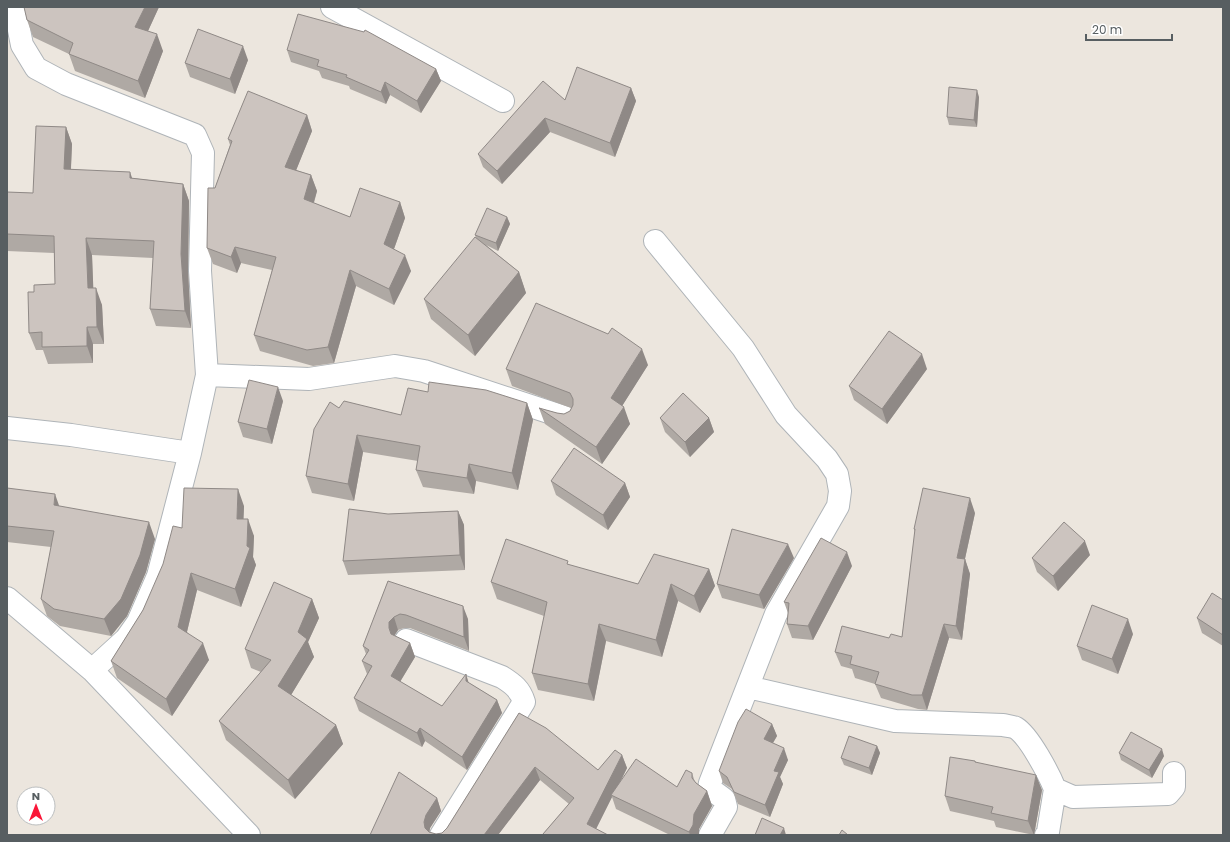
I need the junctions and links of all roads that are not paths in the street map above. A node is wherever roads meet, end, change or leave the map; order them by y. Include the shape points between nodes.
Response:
1 (16, 7) edge
2 (332, 7) edge
3 (503, 101) dead end
4 (655, 241) dead end
5 (207, 375) junction
6 (567, 418) edge
7 (7, 428) edge
8 (190, 453) junction
9 (7, 598) edge
10 (406, 640) edge
11 (92, 670) junction
12 (748, 687) junction
13 (1174, 774) dead end
14 (1055, 789) junction
15 (249, 835) edge
16 (441, 835) edge
17 (710, 835) edge
18 (1046, 835) edge

1 - 5 street via 22,45 36,68 66,84 195,135 203,153 200,271
2 - 3 street
4 - 12 street via 743,348 786,415 827,459 837,474 840,491 838,506 776,614
5 - 6 street via 309,378 395,366 424,371
5 - 8 street
7 - 8 street
8 - 11 street via 158,576 138,622 126,639
9 - 11 street
10 - 16 street via 502,677 521,692 524,702
11 - 15 street
12 - 14 street via 895,720 1015,727 1025,736 1049,774
12 - 17 street via 710,784 709,788 724,799 726,807
13 - 14 street via 1174,787 1168,794 1073,797
14 - 18 street

